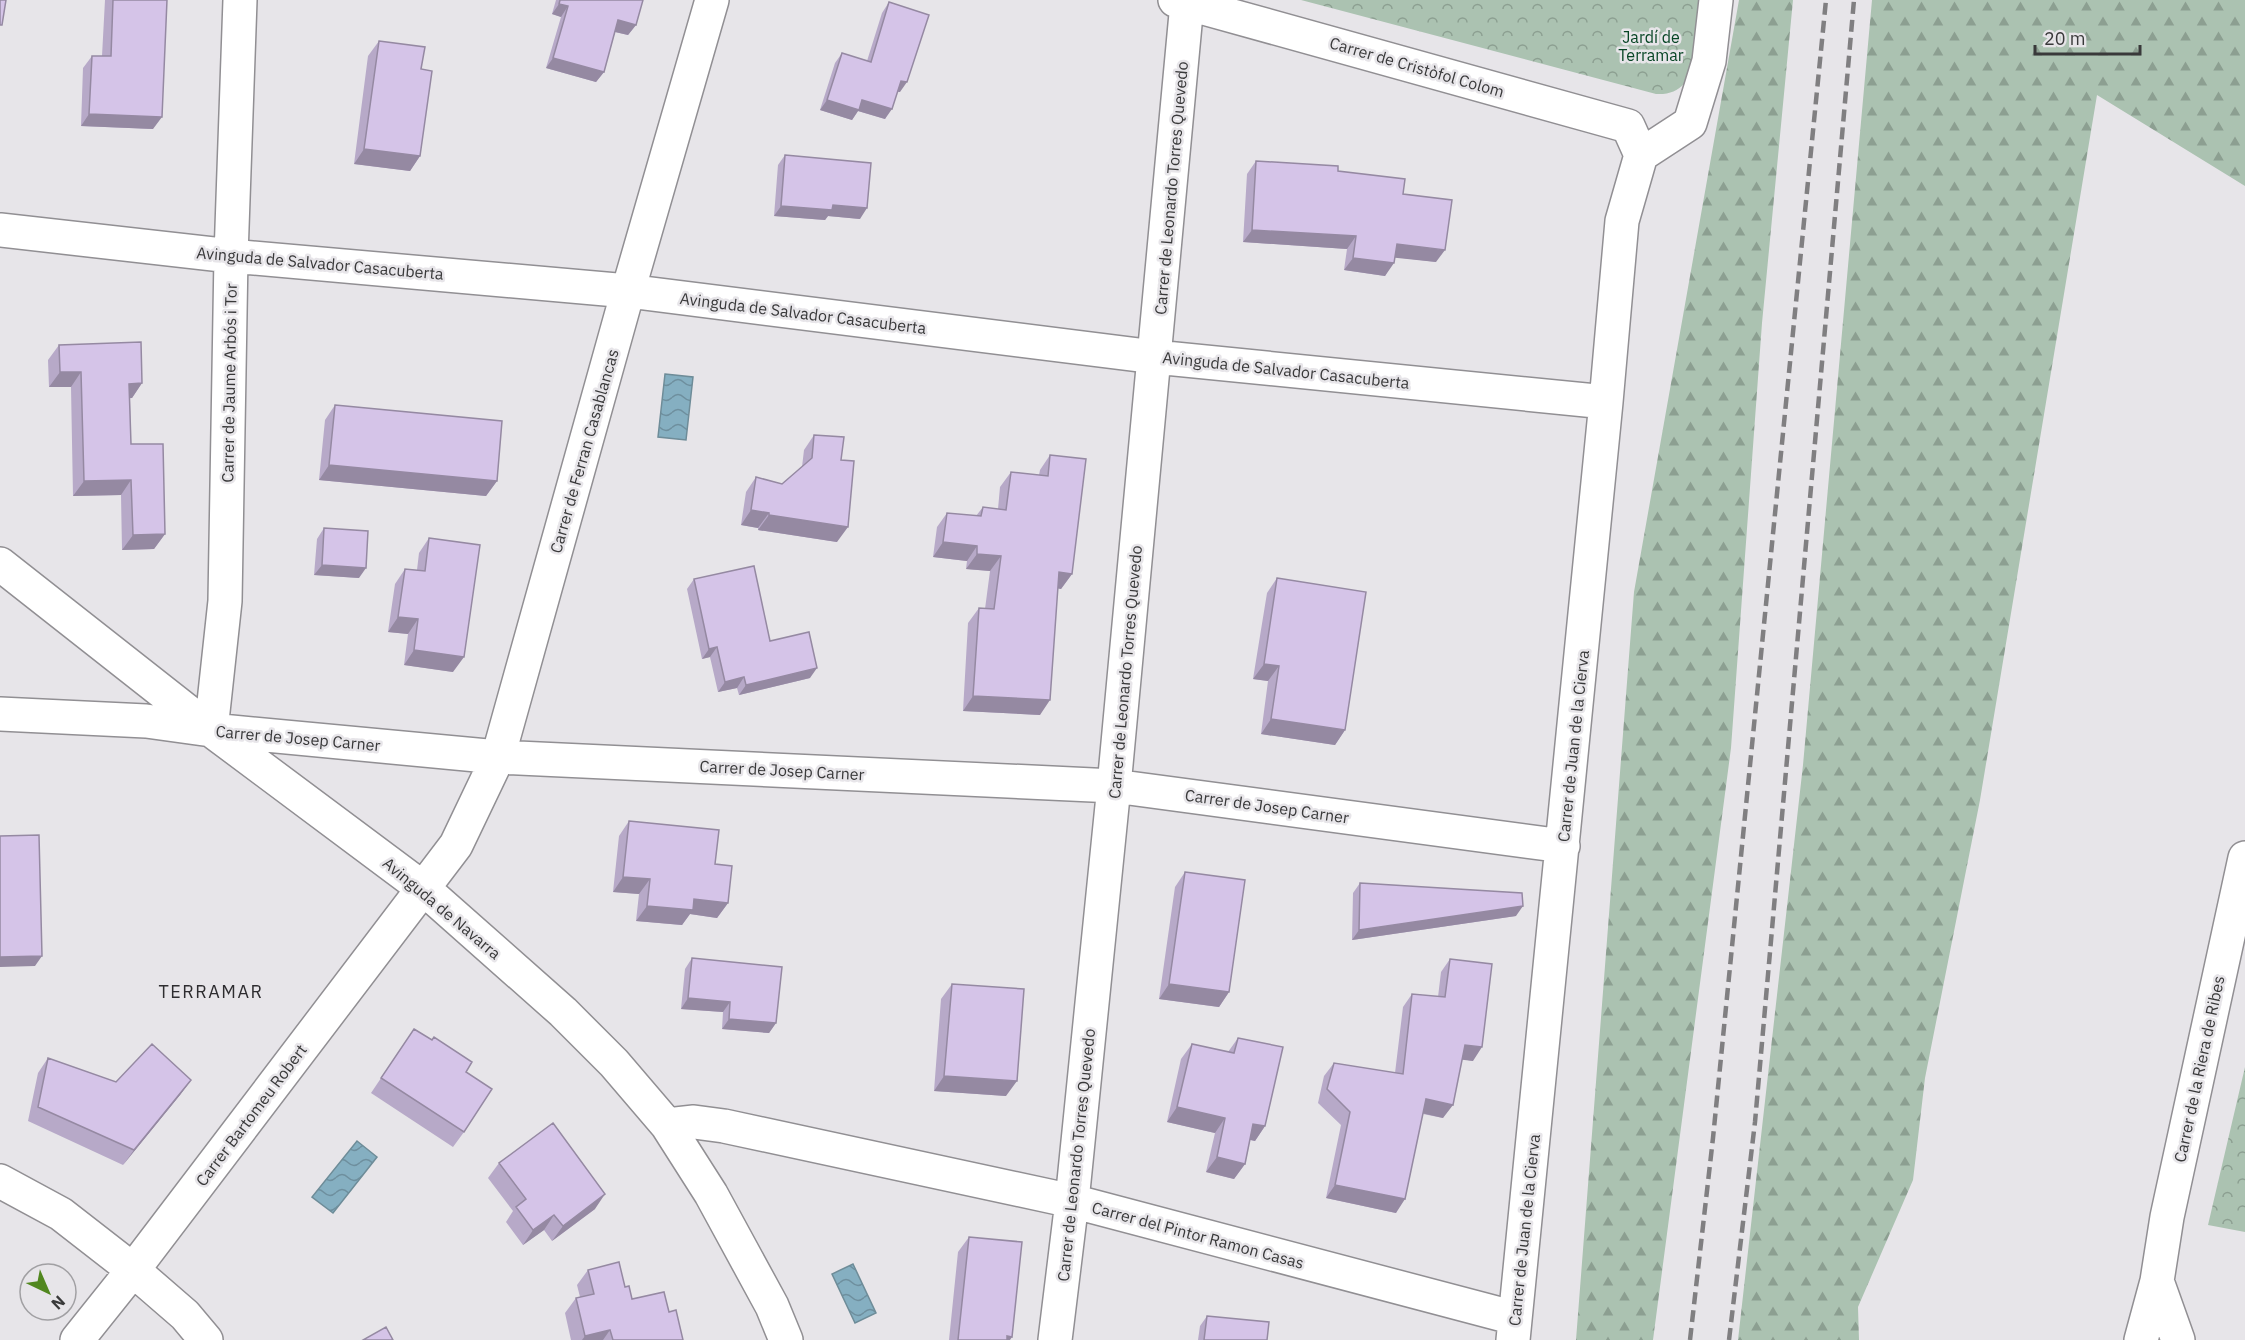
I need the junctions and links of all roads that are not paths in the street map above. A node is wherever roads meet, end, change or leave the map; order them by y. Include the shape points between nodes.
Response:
1 (240, 0) edge
2 (712, 0) edge
3 (1716, 0) edge
4 (1181, 2) edge
5 (1641, 155) junction
6 (0, 230) edge
7 (231, 256) junction
8 (628, 291) junction
9 (1155, 357) junction
10 (1606, 402) junction
11 (0, 564) edge
12 (0, 714) edge
13 (211, 730) junction
14 (498, 757) junction
15 (1114, 786) junction
16 (1563, 846) junction
17 (2245, 858) edge
18 (424, 889) junction
19 (667, 1125) junction
20 (0, 1181) edge
21 (1072, 1202) junction
22 (133, 1270) junction
23 (2157, 1281) junction
24 (1514, 1329) edge
25 (77, 1340) edge
26 (206, 1340) edge
27 (786, 1340) edge
28 (1055, 1340) edge
29 (2141, 1340) edge
30 (2178, 1340) edge

1 - 7 street, Carrer de Jaume Arbós i Tor
2 - 8 street, Carrer de Ferran Casablancas
3 - 5 street via 1709,61 1690,123
4 - 5 street, Carrer de Cristòfol Colom via 1628,126
4 - 9 street, Carrer de Leonardo Torres Quevedo
5 - 10 street, Carrer de Juan de la Cierva via 1622,221
6 - 7 street, Avinguda de Salvador Casacuberta
7 - 8 street, Avinguda de Salvador Casacuberta
7 - 13 street, Carrer de Jaume Arbós i Tor via 225,601
8 - 9 street, Avinguda de Salvador Casacuberta
8 - 14 street, Carrer de Ferran Casablancas
9 - 10 street, Avinguda de Salvador Casacuberta
9 - 15 street, Carrer de Leonardo Torres Quevedo
10 - 16 street, Carrer de Juan de la Cierva
11 - 13 street, Avinguda de Navarra
12 - 13 street, Carrer de Josep Carner via 146,721
13 - 14 street, Carrer de Josep Carner
13 - 18 street, Avinguda de Navarra
14 - 15 street, Carrer de Josep Carner
14 - 18 street, Carrer de Ferran Casablancas via 456,845
15 - 16 street, Carrer de Josep Carner
15 - 21 street, Carrer de Leonardo Torres Quevedo
16 - 24 street, Carrer de Juan de la Cierva
17 - 23 street, Carrer de la Riera de Ribes via 2169,1206
18 - 19 street, Avinguda de Navarra via 563,1012
18 - 22 street, Carrer Bartomeu Robert
19 - 21 street, Carrer del Pintor Ramon Casas via 724,1125
19 - 27 street, Avinguda de Navarra via 711,1194 772,1306
20 - 22 street via 61,1214
21 - 24 street, Carrer del Pintor Ramon Casas
21 - 28 street, Carrer de Leonardo Torres Quevedo
22 - 25 street, Carrer Bartomeu Robert
22 - 26 street via 185,1315
23 - 29 street, Carrer de la Riera de Ribes
23 - 30 street, Carrer de la Riera de Ribes

